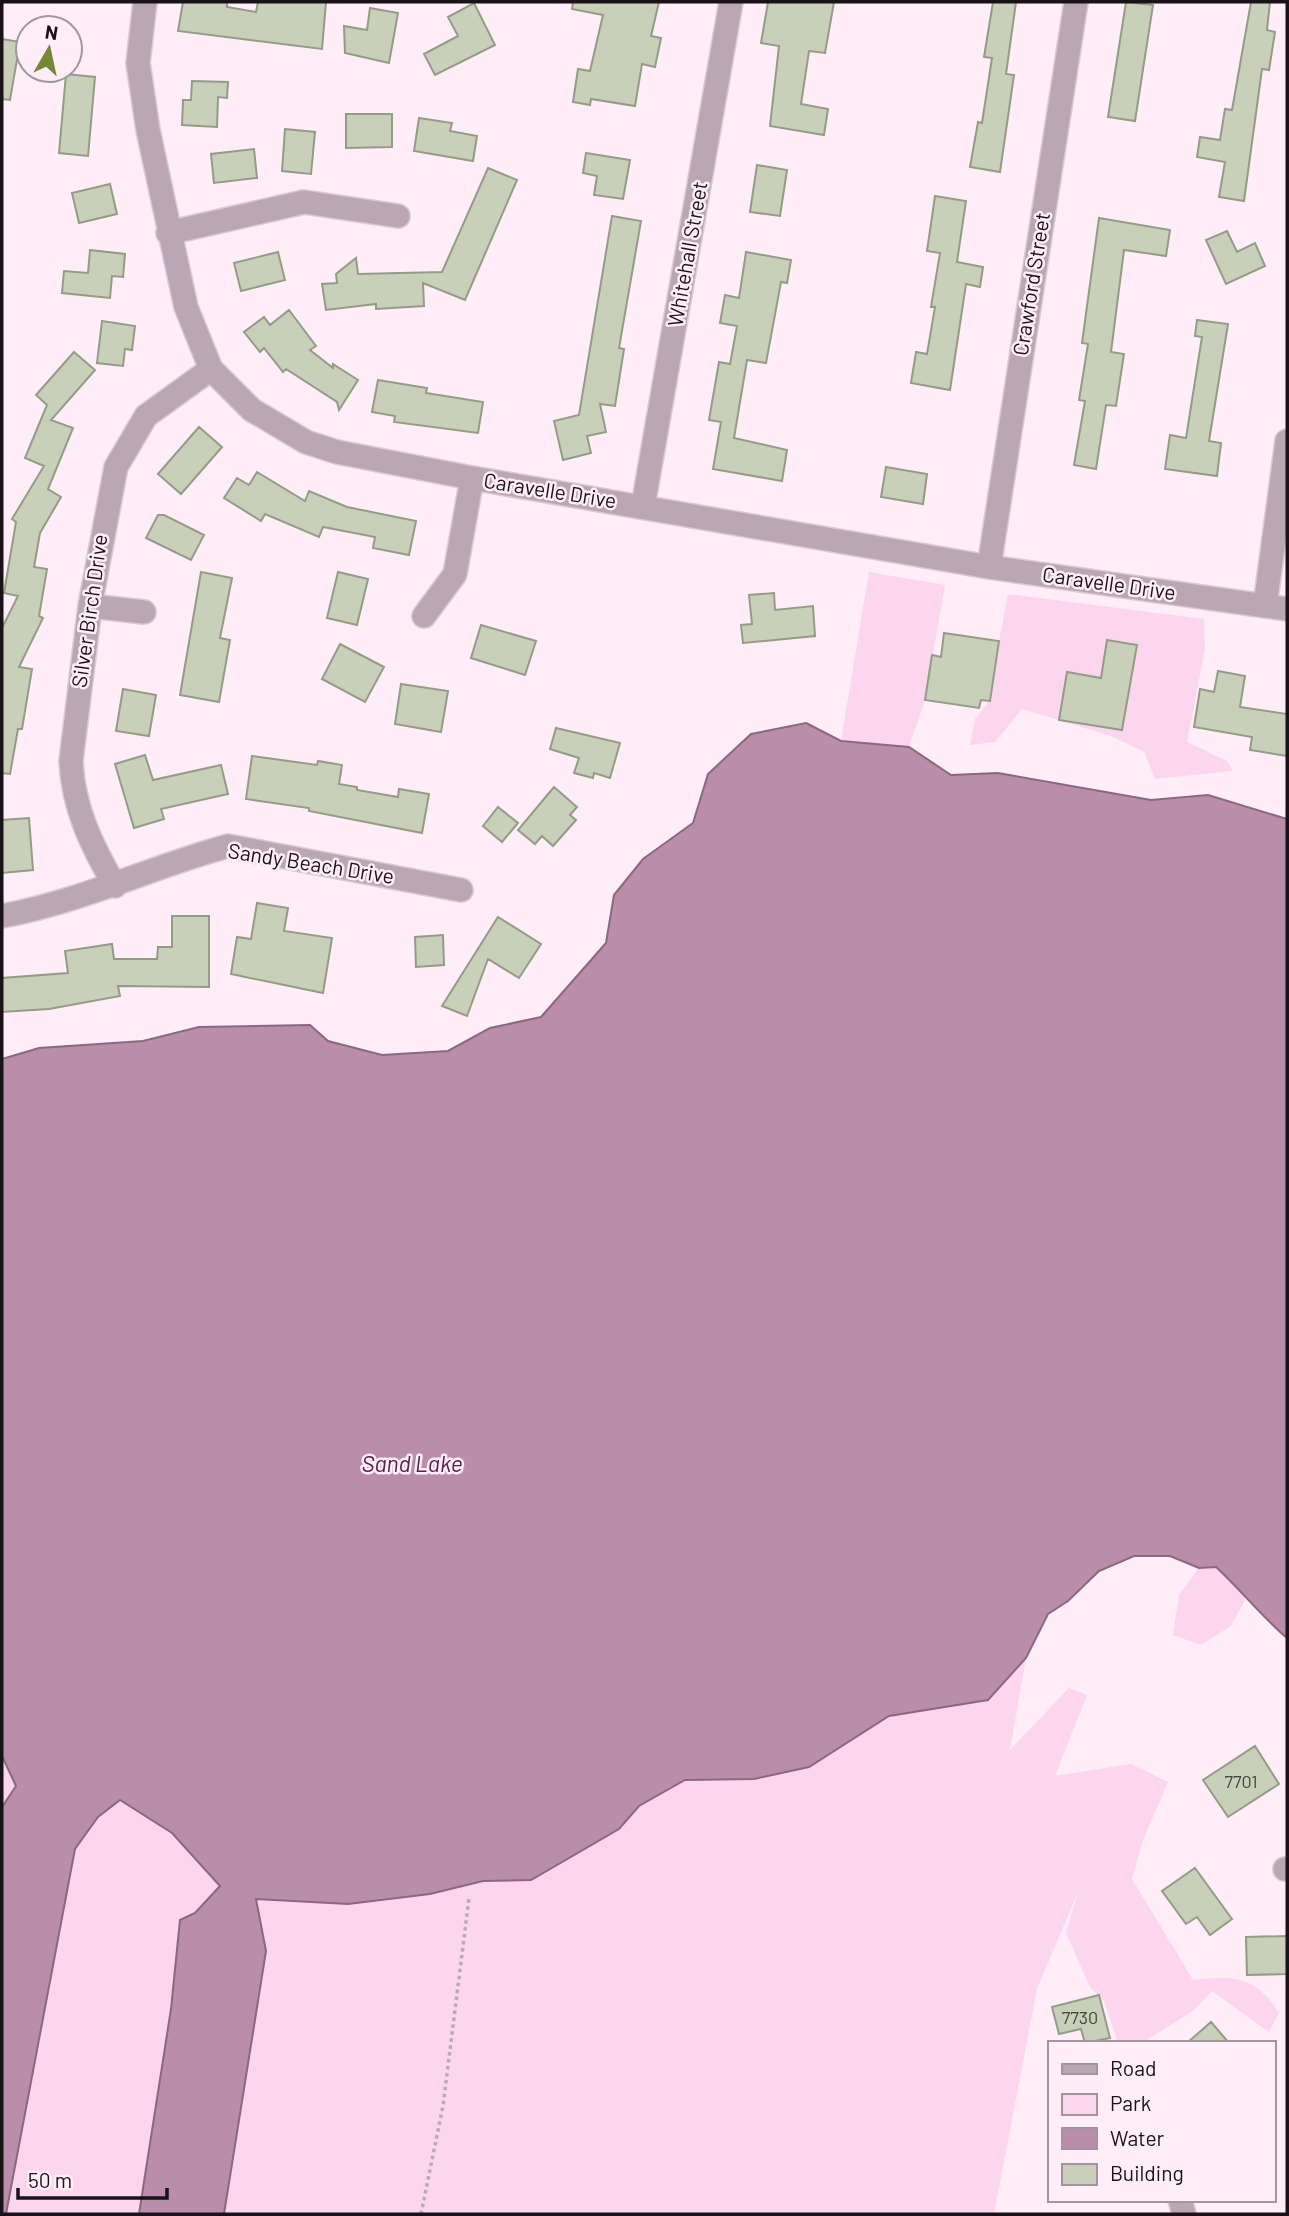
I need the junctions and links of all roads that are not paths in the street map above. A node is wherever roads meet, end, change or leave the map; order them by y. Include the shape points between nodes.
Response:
1 (145, 2) edge
2 (731, 2) edge
3 (1076, 2) edge
4 (398, 216) dead end
5 (168, 233) junction
6 (211, 369) junction
7 (1287, 441) edge
8 (472, 478) junction
9 (643, 506) junction
10 (989, 567) junction
11 (90, 606) junction
12 (1276, 608) edge
13 (144, 612) dead end
14 (424, 616) dead end
15 (115, 886) junction
16 (461, 890) dead end
17 (2, 916) edge

1 - 5 street, Caravelle Drive via 138,63
2 - 9 street, Whitehall Street
3 - 10 street, Crawford Street
4 - 5 street via 304,202
5 - 6 street, Caravelle Drive via 186,307
6 - 8 street, Caravelle Drive via 252,410 306,442
6 - 11 street, Silver Birch Drive via 146,416 126,444 105,514
7 - 12 street
8 - 9 street, Caravelle Drive
8 - 14 street via 455,574
9 - 10 street, Caravelle Drive
10 - 12 street, Caravelle Drive
11 - 13 street
11 - 15 street, Silver Birch Drive via 71,761 72,791 91,844
15 - 16 street, Sandy Beach Drive via 228,845
15 - 17 street, Sandy Beach Drive

